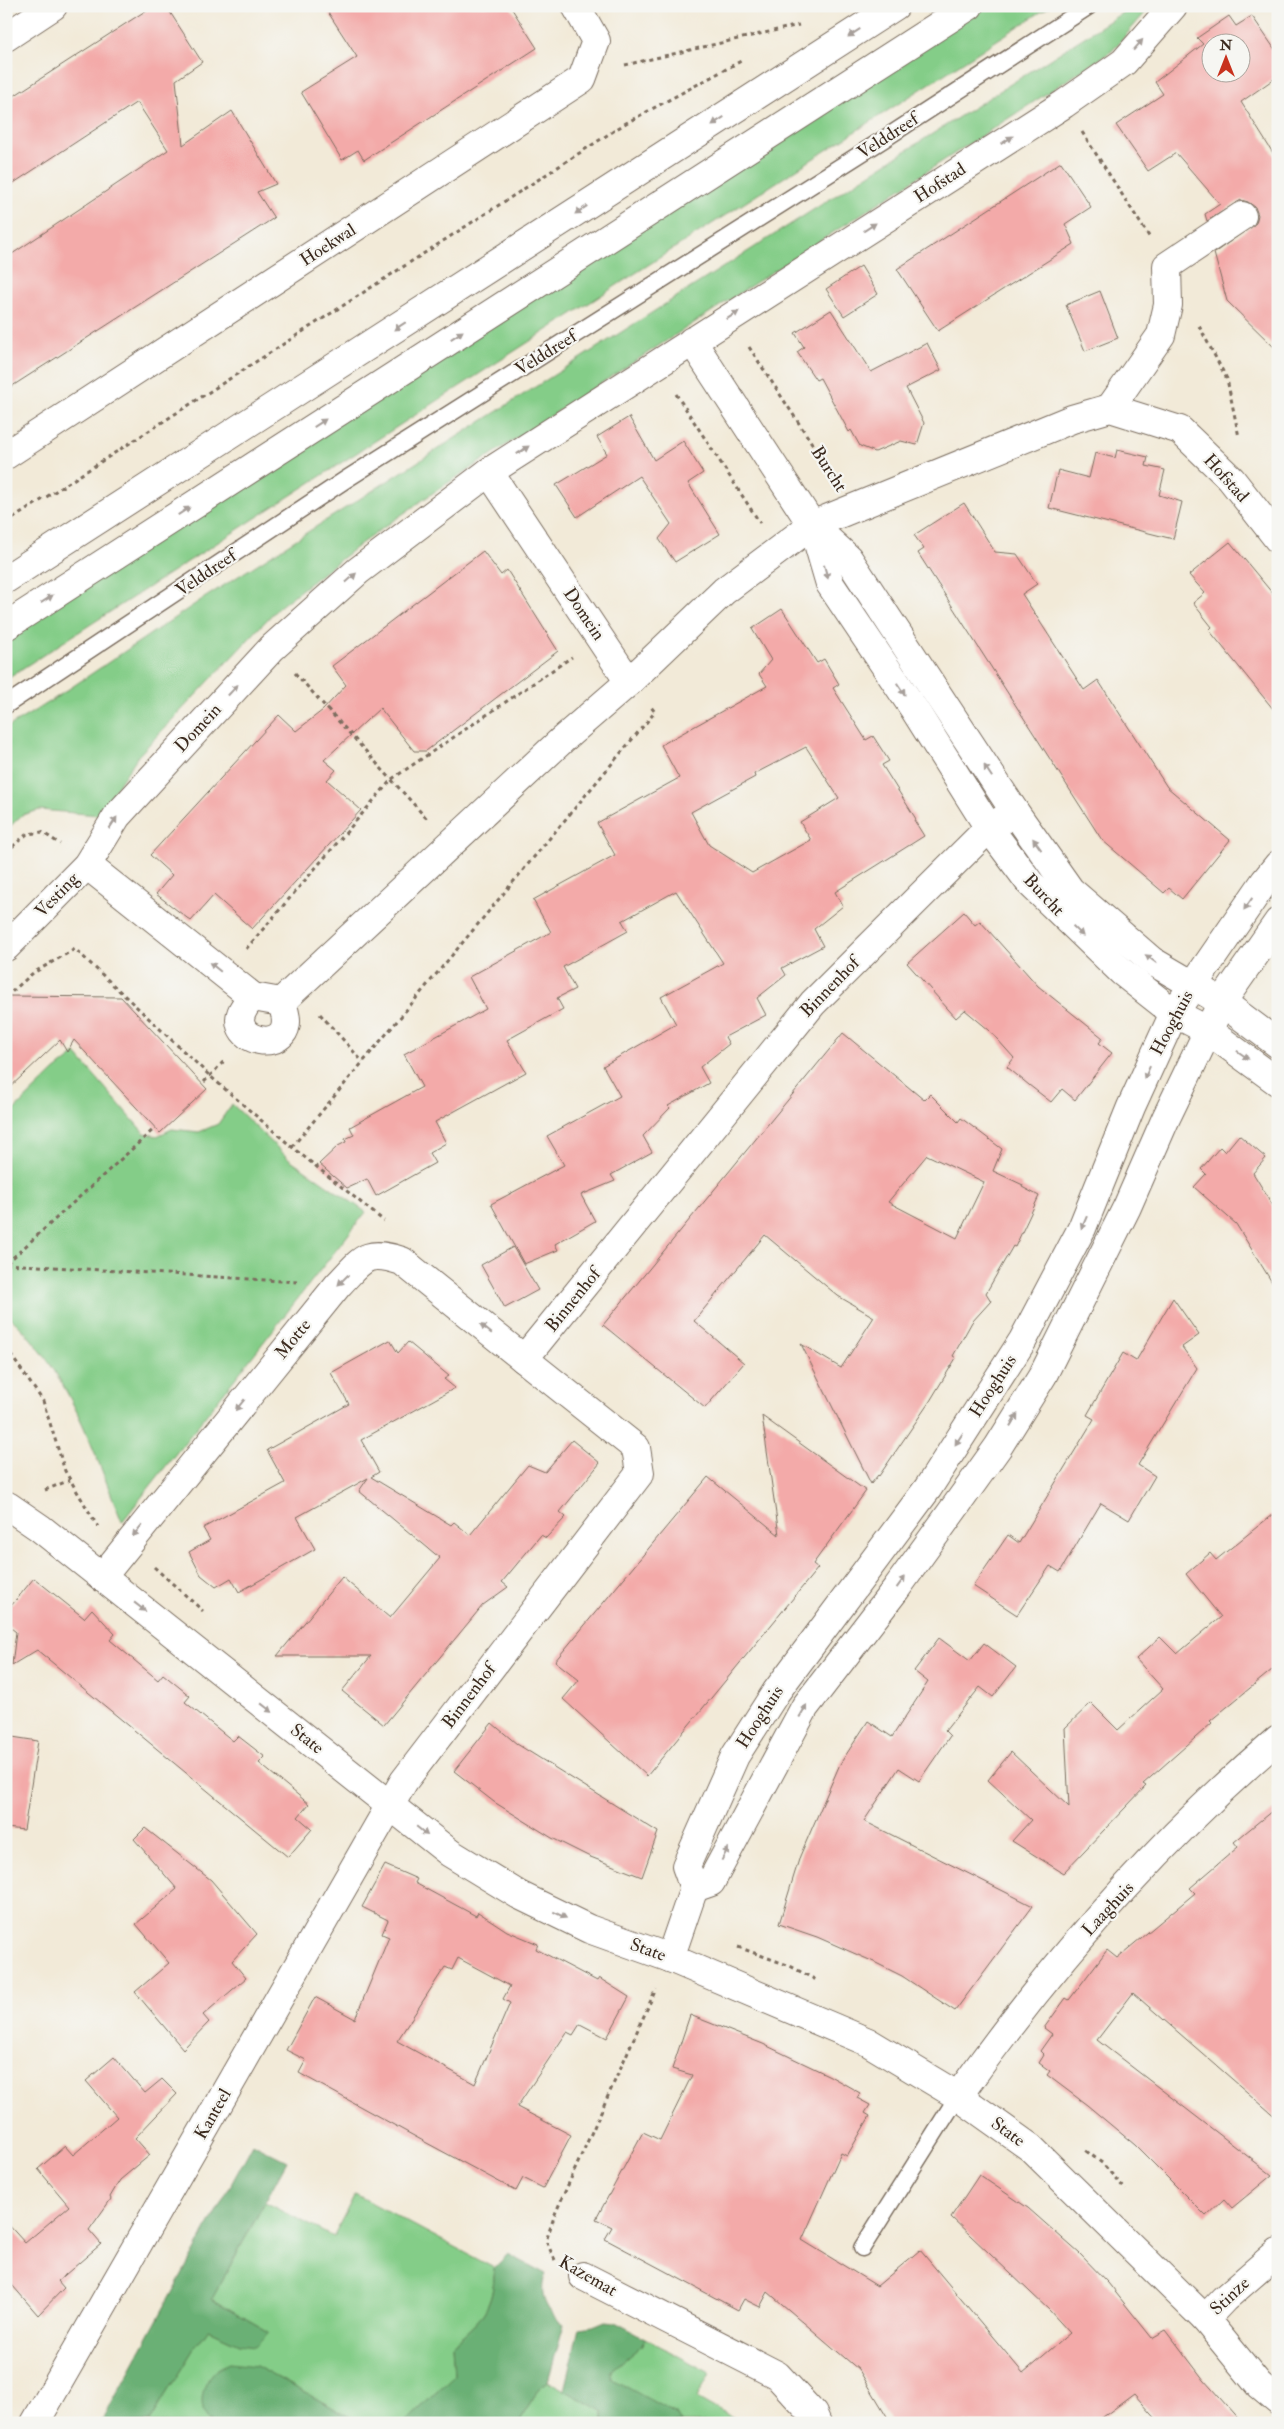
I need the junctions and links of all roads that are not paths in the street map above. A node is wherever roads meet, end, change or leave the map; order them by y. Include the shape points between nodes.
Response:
1 (53, 6) edge
2 (576, 6) edge
3 (895, 6) edge
4 (969, 6) edge
5 (1089, 6) edge
6 (1173, 6) edge
7 (6, 37) edge
8 (1242, 216) dead end
9 (692, 341) junction
10 (1110, 408) junction
11 (6, 455) edge
12 (489, 472) junction
13 (812, 525) junction
14 (1278, 539) edge
15 (6, 580) edge
16 (6, 626) edge
17 (629, 682) junction
18 (6, 705) edge
19 (1014, 812) junction
20 (989, 828) junction
21 (87, 864) junction
22 (1278, 865) edge
23 (1278, 922) edge
24 (6, 947) edge
25 (1193, 983) junction
26 (288, 995) junction
27 (253, 997) junction
28 (1222, 1002) junction
29 (1174, 1013) junction
30 (1207, 1030) junction
31 (1278, 1044) edge
32 (1278, 1082) edge
33 (524, 1359) junction
34 (7, 1505) edge
35 (102, 1577) junction
36 (1278, 1740) edge
37 (390, 1805) junction
38 (694, 1888) junction
39 (670, 1958) junction
40 (958, 2096) junction
41 (862, 2248) dead end
42 (1278, 2252) edge
43 (583, 2276) road end
44 (1205, 2319) junction
45 (1278, 2401) edge
46 (35, 2423) edge
47 (817, 2423) edge

1 - 7 street
2 - 11 street, Hoekwal via 596,40 582,79
3 -> 15 street
16 -> 4 street
5 - 18 lane, Velddreef via 345,480
9 -> 6 street, Hofstad via 1064,104 1124,62
8 - 10 street via 1167,266 1168,305 1161,335
12 -> 9 street, Domein
9 - 13 street, Burcht
10 - 13 street via 1072,419
10 - 14 street, Hofstad via 1180,430 1231,479
12 - 17 street, Domein
21 -> 12 street, Domein via 117,816 272,648 358,571
13 - 17 street via 724,591
19 -> 13 street, Burcht via 848,558
13 -> 20 street, Burcht via 830,584
17 - 26 street via 562,740
19 - 20 street, Binnenhof
25 -> 19 street, Burcht via 1152,961 1070,890
20 -> 29 street, Burcht via 1030,883 1122,972
20 - 33 street, Binnenhof via 813,1003
21 - 24 street, Vesting
27 -> 21 street
22 -> 25 street, Hooghuis
23 - 28 street, Hooghuis
25 - 28 street, Burcht
25 - 29 street, Hooghuis
26 - 27 street
26 - 27 street via 286,1024 281,1034 271,1041 259,1042 248,1036 241,1026 241,1015
28 - 30 street, Hooghuis
28 - 31 street, Burcht
29 - 30 street, Burcht
29 -> 38 street, Hooghuis via 1131,1107 1082,1228 1023,1340 928,1488 776,1692 735,1756 686,1866
30 -> 32 street, Burcht
38 -> 30 street, Hooghuis via 710,1882 805,1706 963,1496 1043,1375 1127,1207
33 -> 35 street, Motte via 402,1261 382,1254 365,1257 338,1285
33 - 37 street, Binnenhof via 636,1448 640,1473 404,1781
34 - 35 street, State
35 -> 37 street, State
36 - 40 street, Laaghuis via 1228,1783 1090,1927
37 -> 39 street, State via 450,1853 519,1895 589,1930
37 - 46 street, Kanteel
38 - 39 street
39 - 40 street, State via 868,2042
40 - 41 lane
40 - 44 street, State via 1031,2148
42 - 44 street, Stinze
43 - 47 street, Kazemat via 776,2375 813,2414
44 - 45 street, State via 1259,2385

